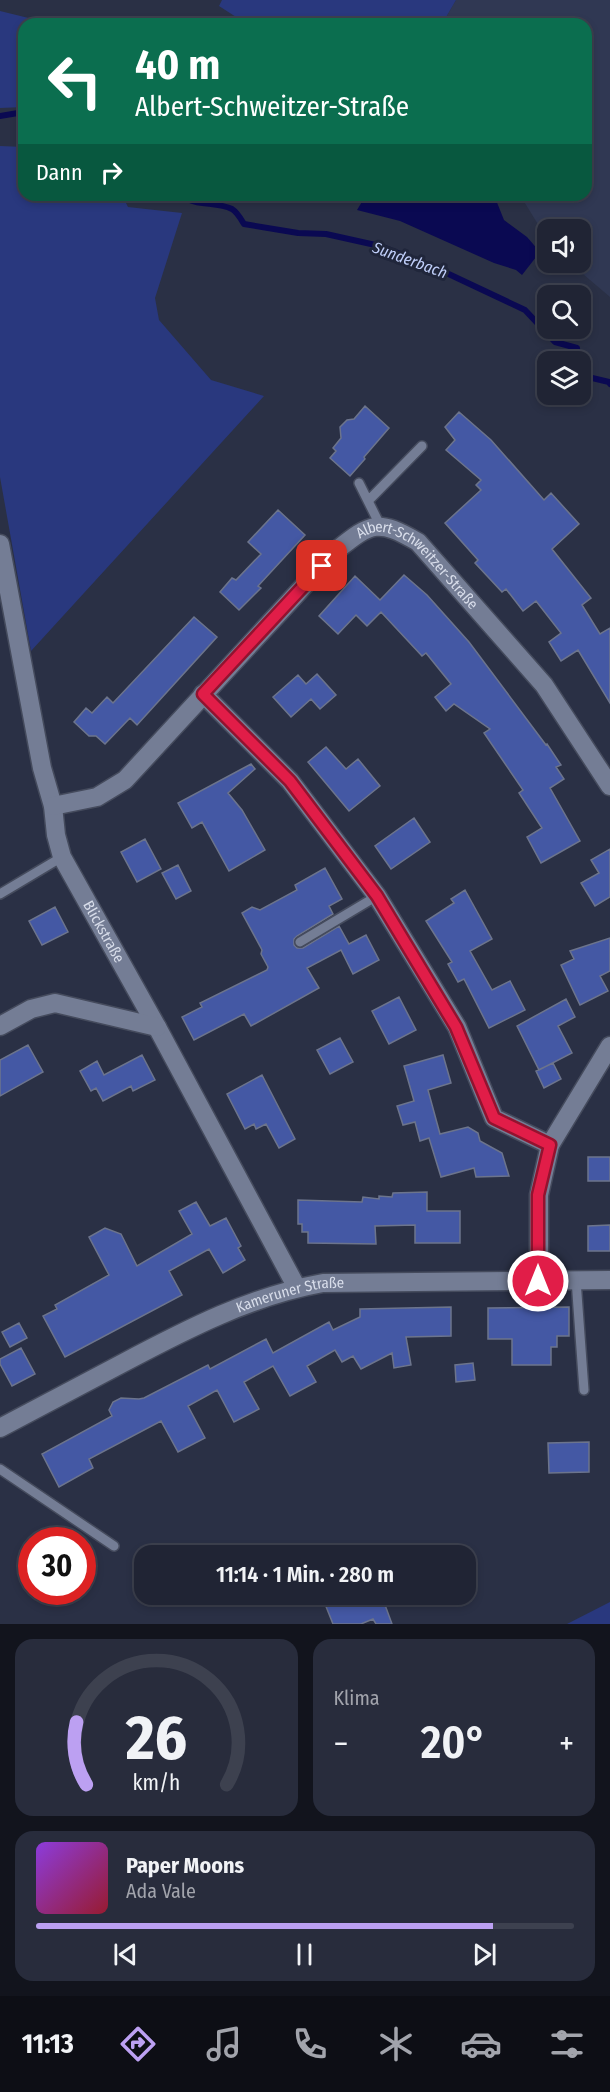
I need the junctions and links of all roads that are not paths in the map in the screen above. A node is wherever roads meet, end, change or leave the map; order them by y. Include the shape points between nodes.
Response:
1 (422, 446) dead end
2 (359, 483) dead end
3 (368, 501) junction
4 (380, 525) junction
5 (0, 544) edge
6 (203, 694) junction
7 (610, 786) edge
8 (53, 806) junction
9 (63, 858) junction
10 (0, 894) edge
11 (377, 896) junction
12 (300, 942) dead end
13 (0, 1026) edge
14 (157, 1027) junction
15 (610, 1046) edge
16 (550, 1145) junction
17 (576, 1280) junction
18 (610, 1280) edge
19 (538, 1281) junction
20 (297, 1288) junction
21 (584, 1390) dead end
22 (0, 1428) edge
23 (0, 1469) edge
24 (114, 1546) dead end

1 - 3 lane
2 - 3 lane
3 - 4 lane
4 - 6 street, Albert-Schweitzer-Straße via 357,534 337,550
4 - 7 street, Albert-Schweitzer-Straße via 418,542 544,685
5 - 8 street, Blickstraße via 42,768
6 - 8 street, Albert-Schweitzer-Straße via 125,780 96,797
6 - 11 street via 290,781
8 - 9 street, Blickstraße
9 - 10 lane
9 - 14 street, Blickstraße
11 - 12 lane
11 - 16 street via 456,1027 494,1118
13 - 14 street via 31,1009 55,1003
14 - 20 street, Blickstraße
15 - 16 street
16 - 19 street via 538,1195
17 - 18 street, Kameruner Straße
17 - 19 street, Kameruner Straße
17 - 21 lane
19 - 20 street, Kameruner Straße via 323,1283
20 - 22 street, Kameruner Straße via 198,1323
23 - 24 lane

